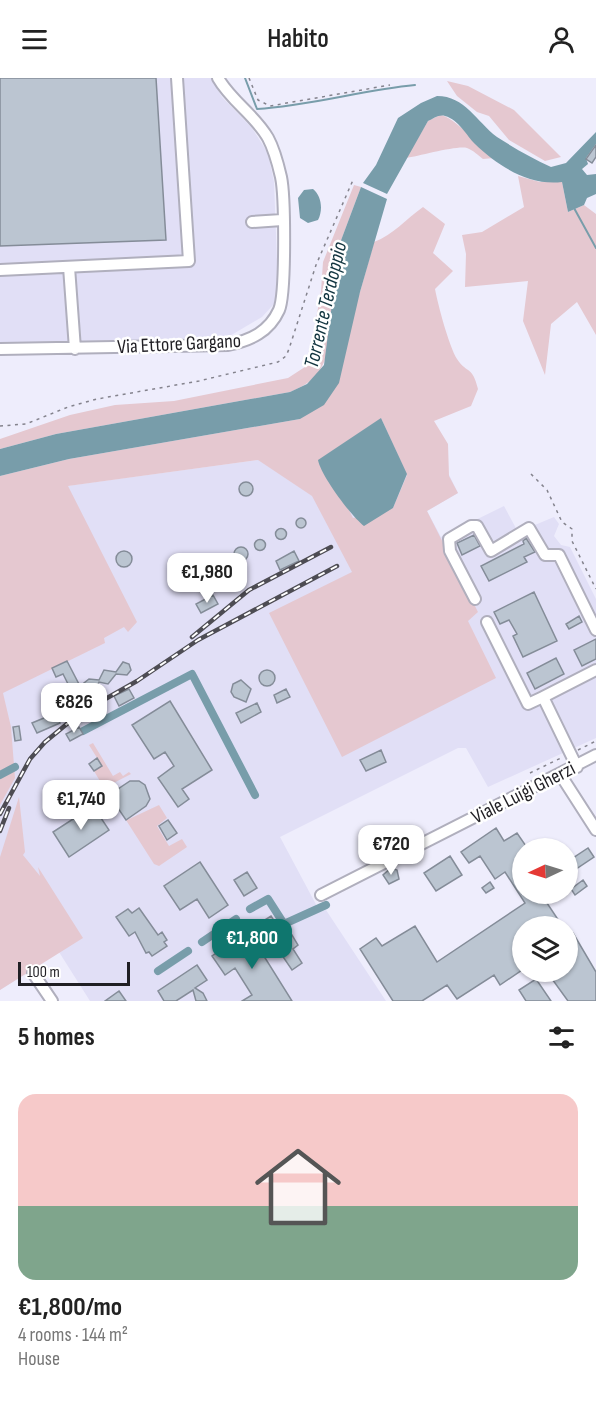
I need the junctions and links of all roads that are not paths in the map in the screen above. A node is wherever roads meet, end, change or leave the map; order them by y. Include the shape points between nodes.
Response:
1 (177, 78) edge
2 (218, 78) edge
3 (282, 220) junction
4 (252, 222) dead end
5 (69, 267) junction
6 (0, 270) edge
7 (75, 349) junction
8 (0, 350) edge
9 (28, 350) junction
10 (0, 356) edge
11 (475, 599) dead end
12 (487, 622) dead end
13 (596, 630) edge
14 (596, 670) edge
15 (543, 697) junction
16 (596, 755) edge
17 (577, 766) junction
18 (560, 774) junction
19 (596, 830) edge
20 (321, 896) dead end
21 (33, 973) dead end
22 (52, 1001) edge

1 - 5 street via 189,261
2 - 3 street, Via Ettore Gargano via 271,144 281,179
3 - 4 street
3 - 7 street, Via Ettore Gargano via 284,285 279,309 261,334 228,345
5 - 6 street
5 - 7 street
7 - 9 street, Via Ettore Gargano
8 - 9 street, Via Ettore Gargano
9 - 10 street, Via Ettore Gargano
11 - 13 street via 450,551 449,539 477,526 491,551 529,528 544,555 559,555
12 - 15 street via 528,704
14 - 15 street
15 - 17 street
16 - 17 street, Viale Luigi Gherzi
17 - 18 street, Viale Luigi Gherzi
18 - 19 street
18 - 20 street, Viale Luigi Gherzi
21 - 22 street

